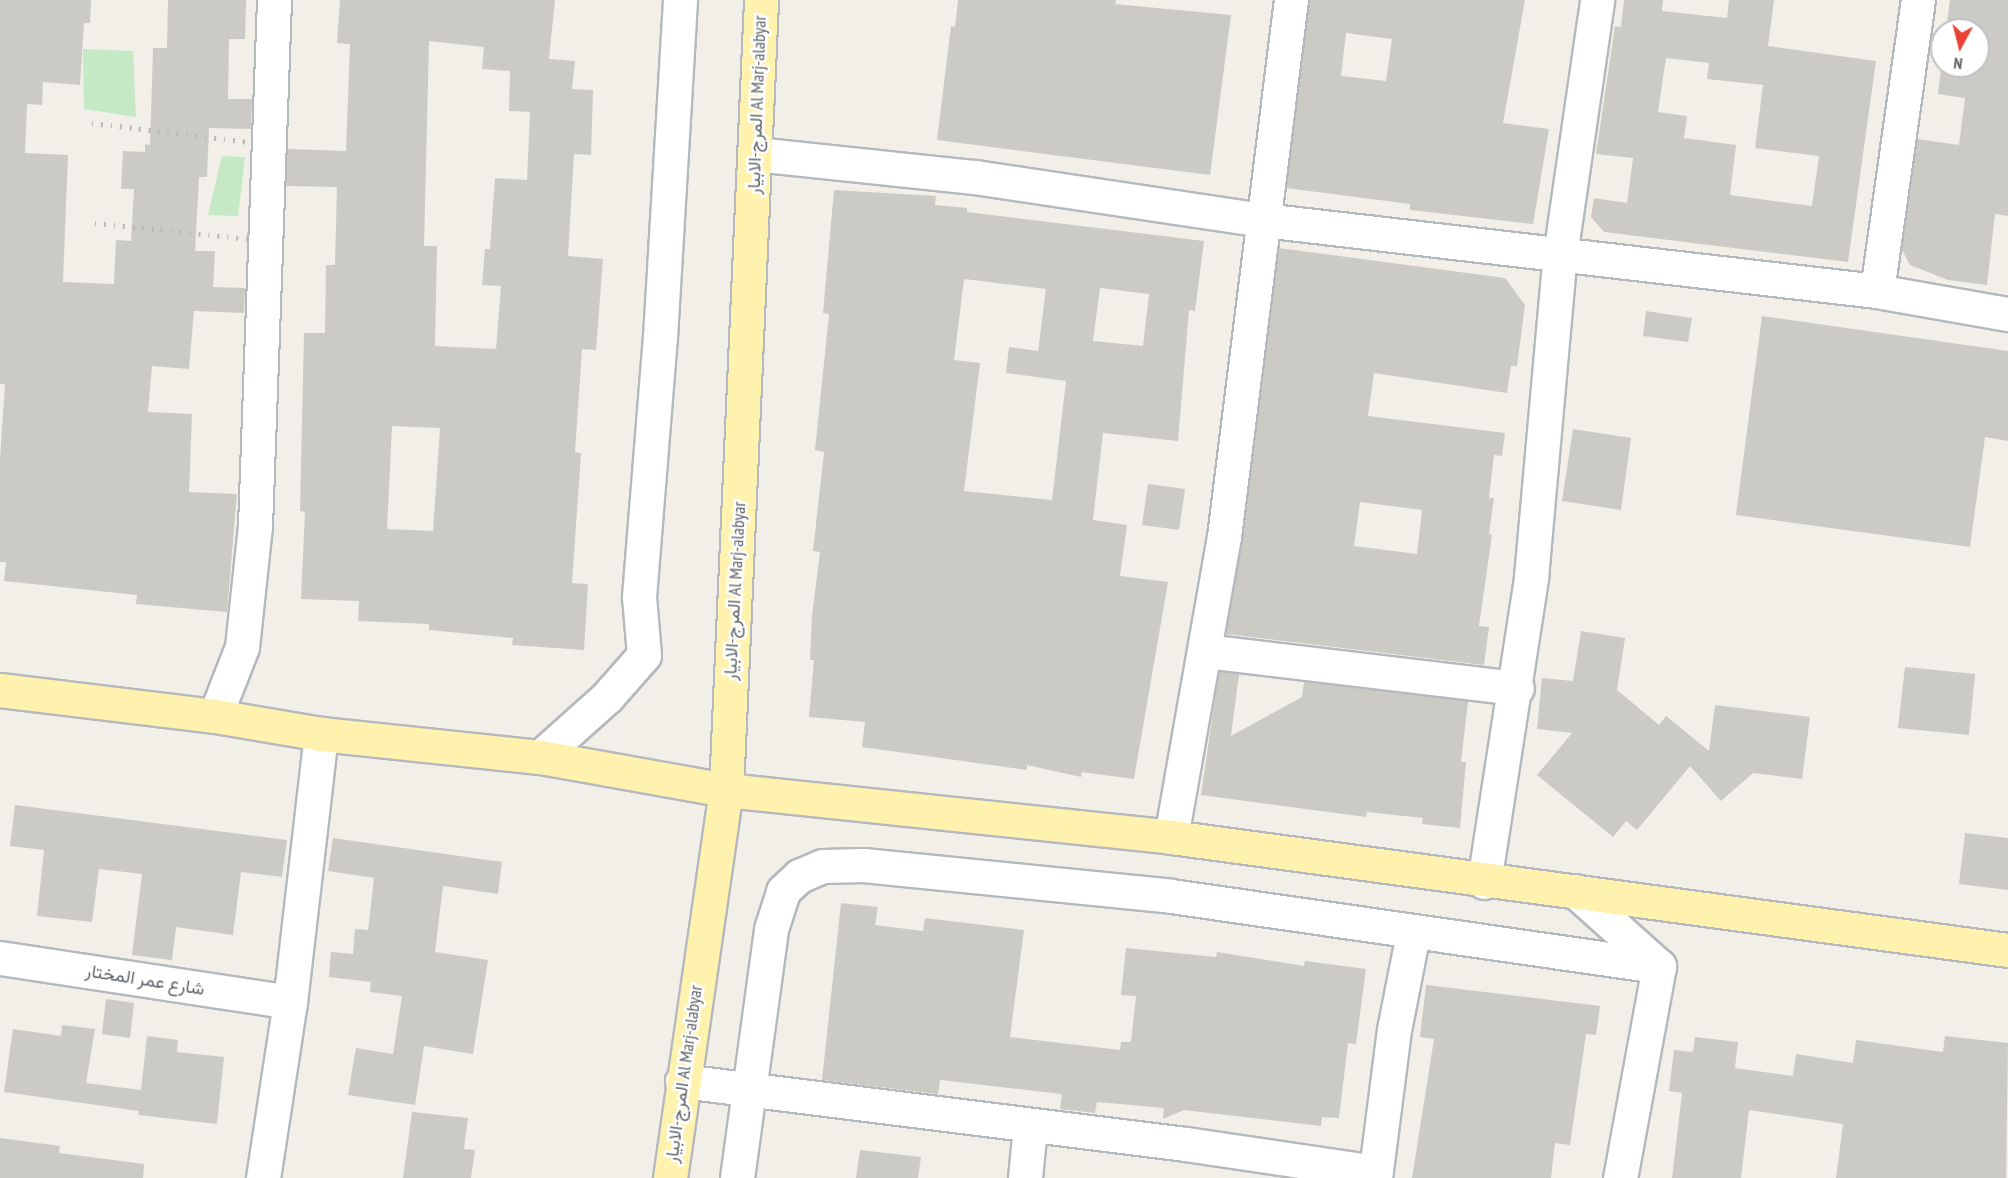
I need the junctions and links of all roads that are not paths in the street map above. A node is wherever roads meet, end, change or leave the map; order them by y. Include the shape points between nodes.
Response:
1 (274, 0) edge
2 (680, 0) edge
3 (761, 0) edge
4 (1291, 0) edge
5 (1597, 0) edge
6 (1917, 0) edge
7 (755, 154) junction
8 (1263, 220) junction
9 (1560, 255) junction
10 (1877, 291) junction
11 (2008, 314) edge
12 (1206, 651) junction
13 (1516, 688) junction
14 (0, 690) edge
15 (215, 716) junction
16 (321, 734) junction
17 (540, 757) junction
18 (726, 790) junction
19 (1171, 837) junction
20 (1484, 882) junction
21 (1575, 891) junction
22 (1413, 933) junction
23 (2008, 950) edge
24 (0, 958) edge
25 (1659, 966) junction
26 (290, 1002) junction
27 (682, 1081) junction
28 (750, 1088) junction
29 (1030, 1126) junction
30 (1375, 1175) edge
31 (263, 1178) edge
32 (670, 1178) edge
33 (736, 1178) edge
34 (1025, 1178) edge
35 (1620, 1178) edge

1 - 15 street via 255,526 242,647
2 - 17 street via 660,337 639,597 644,655 607,697
3 - 7 main road, المرج-الابيار Al Marj-alabyar
4 - 8 street
5 - 9 street
6 - 10 street
7 - 8 street via 975,177
7 - 18 main road, المرج-الابيار Al Marj-alabyar
8 - 9 street
8 - 12 street
9 - 10 street
9 - 13 street via 1531,577
10 - 11 street
12 - 13 street
12 - 19 street
13 - 20 street
14 - 15 main road
15 - 16 main road
16 - 17 main road
16 - 26 street
17 - 18 main road
18 - 19 main road
18 - 27 main road, المرج-الابيار Al Marj-alabyar
19 - 20 main road
20 - 21 main road
21 - 23 main road
21 - 25 street
22 - 25 street
22 - 28 street via 1171,896 863,866 822,866 799,876 783,891 771,929
22 - 30 street via 1394,1030
24 - 26 street, شارع عمر المختار
25 - 35 street
26 - 31 street
27 - 28 street
27 - 32 main road, المرج-الابيار Al Marj-alabyar
28 - 29 street
28 - 33 street
29 - 30 street via 1186,1144
29 - 34 street

